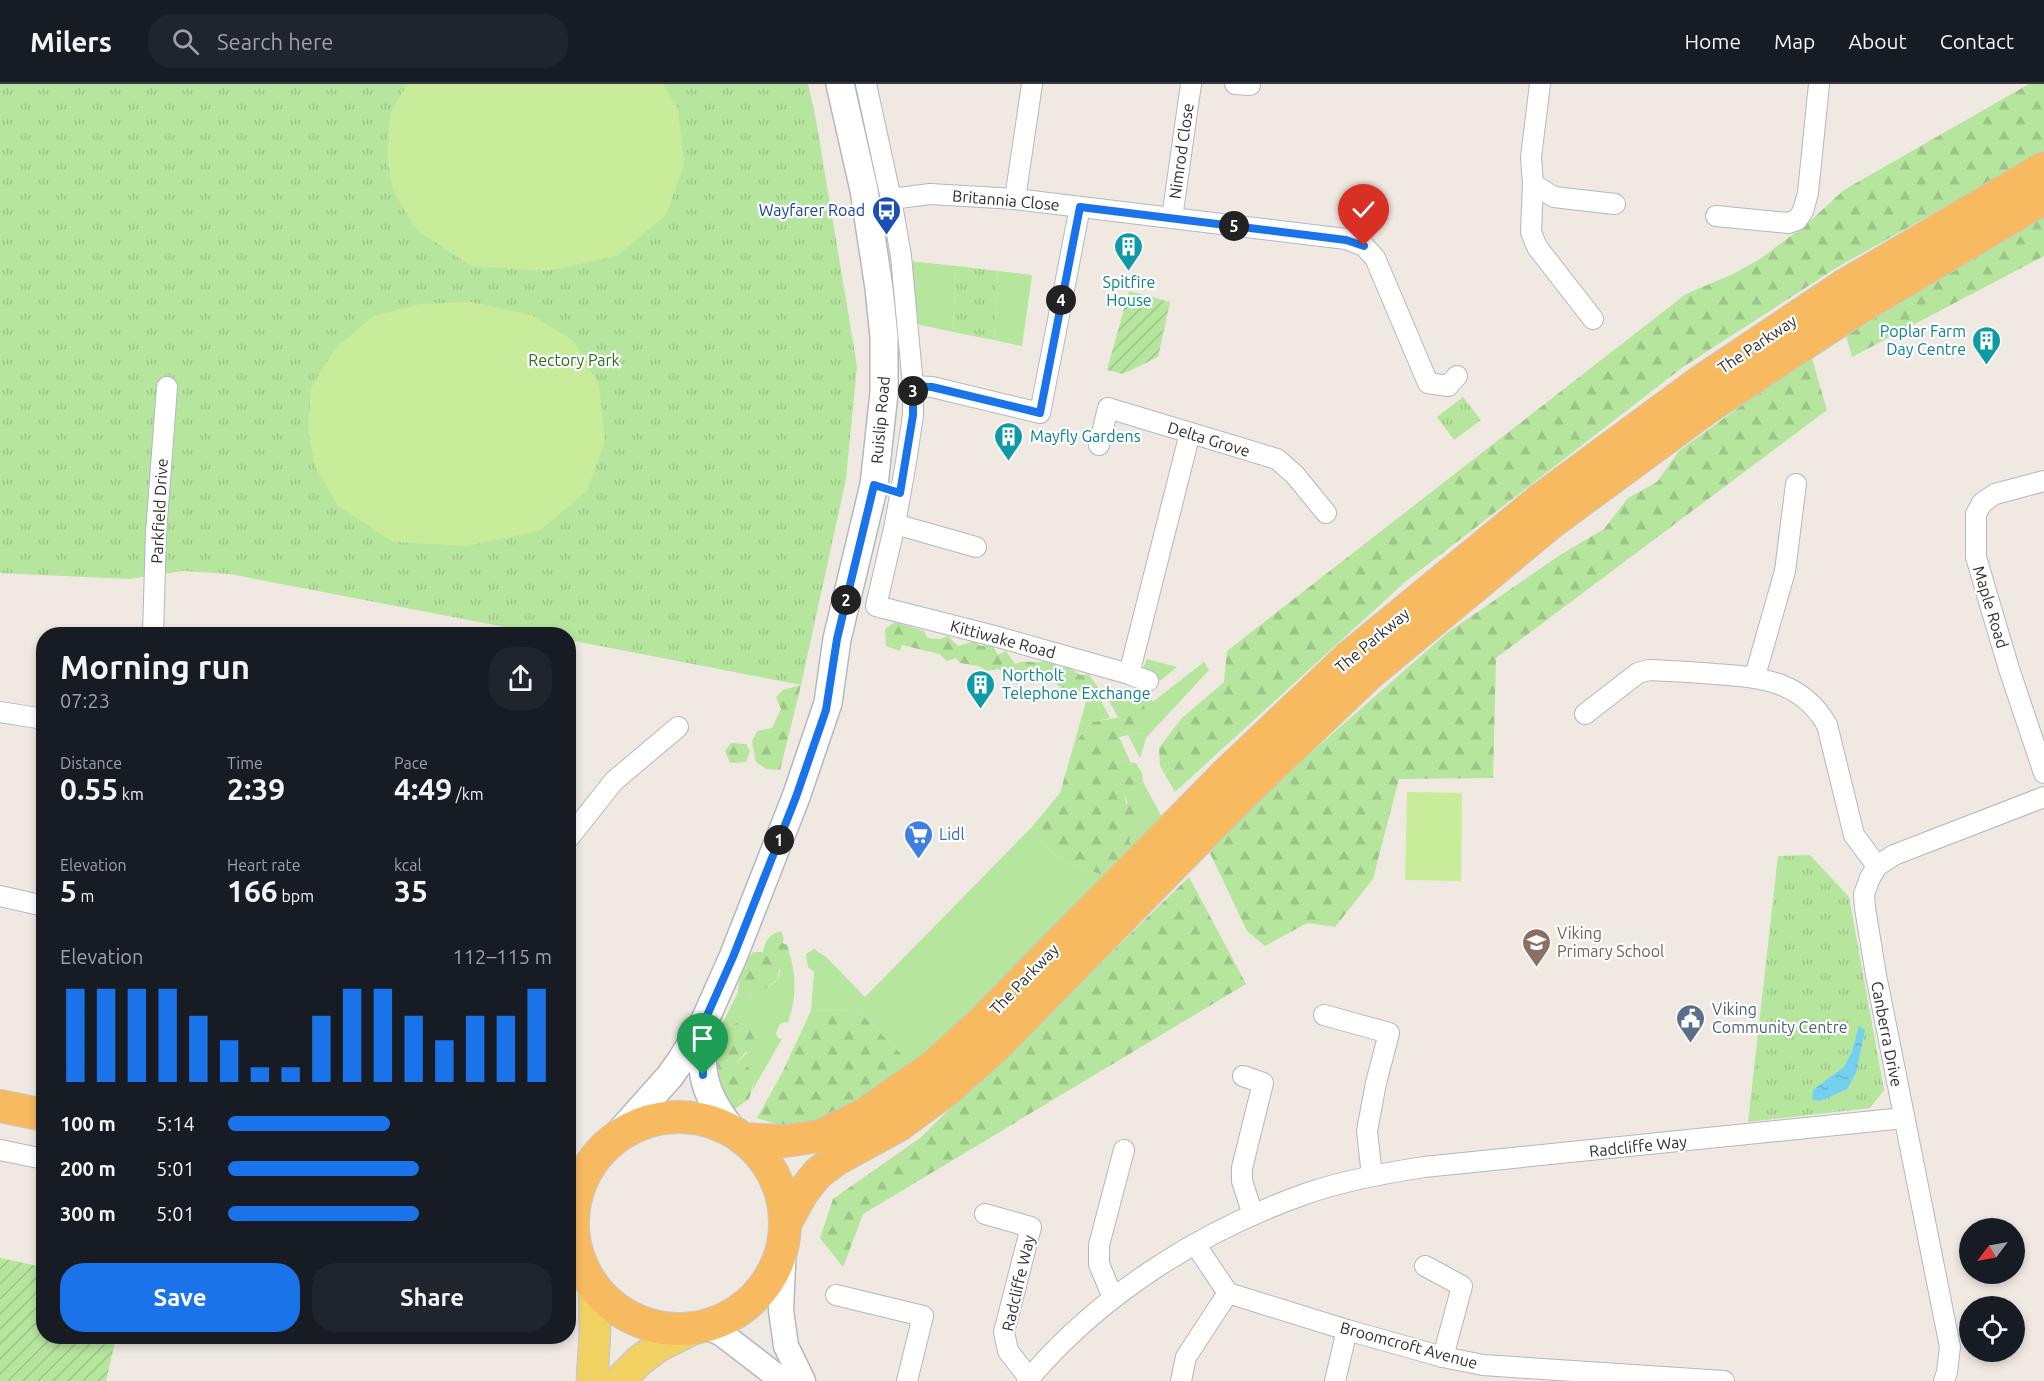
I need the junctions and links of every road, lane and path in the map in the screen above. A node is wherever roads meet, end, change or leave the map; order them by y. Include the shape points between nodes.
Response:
1 (840, 84) edge
2 (866, 84) edge
3 (1032, 84) edge
4 (1191, 84) edge
5 (1539, 84) edge
6 (1819, 84) edge
7 (2044, 168) edge
8 (1533, 184) junction
9 (2044, 198) edge
10 (891, 199) junction
11 (1015, 199) junction
12 (1615, 204) dead end
13 (1080, 207) junction
14 (1716, 216) dead end
15 (1172, 218) junction
16 (1593, 319) dead end
17 (1457, 376) dead end
18 (913, 386) junction
19 (167, 387) dead end
20 (1190, 433) junction
21 (1099, 445) dead end
22 (2044, 481) edge
23 (1796, 484) dead end
24 (874, 485) junction
25 (900, 493) junction
26 (1326, 513) dead end
27 (895, 524) junction
28 (976, 547) dead end
29 (153, 627) edge
30 (1130, 674) junction
31 (1755, 676) junction
32 (1148, 681) dead end
33 (0, 712) edge
34 (1586, 714) dead end
35 (36, 718) edge
36 (678, 726) dead end
37 (2037, 729) edge
38 (2044, 773) edge
39 (1234, 784) junction
40 (2044, 797) edge
41 (576, 829) edge
42 (1877, 867) junction
43 (1148, 871) junction
44 (0, 896) edge
45 (36, 904) edge
46 (1324, 1015) dead end
47 (705, 1020) junction
48 (1243, 1076) dead end
49 (0, 1106) edge
50 (36, 1113) edge
51 (1904, 1118) junction
52 (0, 1125) edge
53 (36, 1132) edge
54 (739, 1136) junction
55 (605, 1149) junction
56 (0, 1150) edge
57 (1124, 1150) dead end
58 (36, 1157) edge
59 (576, 1169) edge
60 (1372, 1176) junction
61 (576, 1201) edge
62 (985, 1214) dead end
63 (1252, 1215) junction
64 (785, 1233) junction
65 (576, 1243) edge
66 (1195, 1244) junction
67 (1425, 1266) dead end
68 (584, 1273) edge
69 (1228, 1293) junction
70 (836, 1295) dead end
71 (1113, 1298) junction
72 (700, 1327) junction
73 (1347, 1330) junction
74 (1443, 1357) junction
75 (1481, 1373) edge
76 (1622, 1378) edge
77 (1028, 1380) edge
78 (592, 1381) edge
79 (620, 1381) edge
80 (783, 1381) edge
81 (803, 1381) edge
82 (907, 1381) edge
83 (1181, 1381) edge
84 (1335, 1381) edge
85 (1724, 1381) edge
86 (1944, 1381) edge

1 - 24 main road, Ruislip Road via 864,190 883,327 884,393
2 - 10 street
3 - 11 street
4 - 15 street, Nimrod Close
5 - 8 street via 1531,157
6 - 14 street via 1808,193 1797,220 1788,223
7 - 39 highway, The Parkway via 1845,285 1700,381 1540,500 1348,658
8 - 12 street via 1554,197
8 - 16 street via 1531,231 1537,247
9 - 39 highway, The Parkway via 1854,311 1707,408 1552,522
10 - 11 street, Britannia Close via 930,194
10 - 18 street via 901,256
11 - 13 street, Britannia Close
13 - 15 street, Britannia Close
13 - 18 street via 1040,413
15 - 17 street, Britannia Close via 1346,240 1364,246 1375,258 1428,383 1448,386
18 - 25 street via 913,415
19 - 29 street, Parkfield Drive
20 - 21 street, Delta Grove via 1108,408
20 - 26 street, Delta Grove via 1277,459
20 - 30 street
22 - 37 street, Maple Road via 1995,494 1982,503 1976,514 1976,556 2009,669
23 - 31 street via 1785,571
24 - 25 street
24 - 47 main road, Ruislip Road via 837,639 826,710 796,797
25 - 27 street
27 - 28 street
27 - 30 street, Kittiwake Road via 876,606
30 - 32 street, Kittiwake Road
31 - 34 street via 1649,670 1638,674
31 - 42 street via 1787,686 1818,710 1827,725 1854,835
33 - 35 street
36 - 41 street via 614,781
37 - 38 street, Maple Road
39 - 43 highway, The Parkway
40 - 42 street via 1894,855
42 - 51 street, Canberra Drive via 1864,894 1865,908
43 - 54 highway, The Parkway via 933,1066 866,1114 820,1136 785,1141
43 - 64 highway, The Parkway via 995,1047 899,1125 837,1158 818,1173 802,1192
44 - 45 street
46 - 60 street via 1389,1033 1367,1131
47 - 54 main road, Ruislip Road via 703,1075 712,1103
47 - 55 main road, Ruislip Road via 670,1076
48 - 63 street via 1263,1083 1242,1168
49 - 50 highway
51 - 60 street, Radcliffe Way via 1424,1167
51 - 86 street, Canberra Drive via 1950,1347
52 - 53 highway
54 - 55 highway via 713,1123 663,1118 637,1126
54 - 64 highway via 768,1165 778,1186 784,1204
55 - 59 highway
55 - 61 highway via 583,1178
56 - 58 street
57 - 71 street via 1099,1245 1099,1264
60 - 63 street, Radcliffe Way via 1310,1192
62 - 77 street, Radcliffe Way via 1031,1227 1004,1332 1008,1351
63 - 66 street, Radcliffe Way
64 - 72 highway via 774,1271 758,1295 735,1314
64 - 81 street via 781,1310 786,1346
65 - 68 highway
66 - 69 street
66 - 71 street, Radcliffe Way
67 - 74 street via 1462,1286
68 - 72 highway via 621,1312 645,1324 672,1329
68 - 78 main road via 595,1331
69 - 73 street, Broomcroft Avenue
69 - 83 street via 1185,1357
70 - 82 street via 922,1316
71 - 77 street, Radcliffe Way via 1070,1334
72 - 79 main road via 659,1346
72 - 80 street via 722,1335
73 - 74 street, Broomcroft Avenue
73 - 84 street
74 - 75 street, Broomcroft Avenue
75 - 76 street, Broomcroft Avenue
76 - 85 street, Broomcroft Avenue

